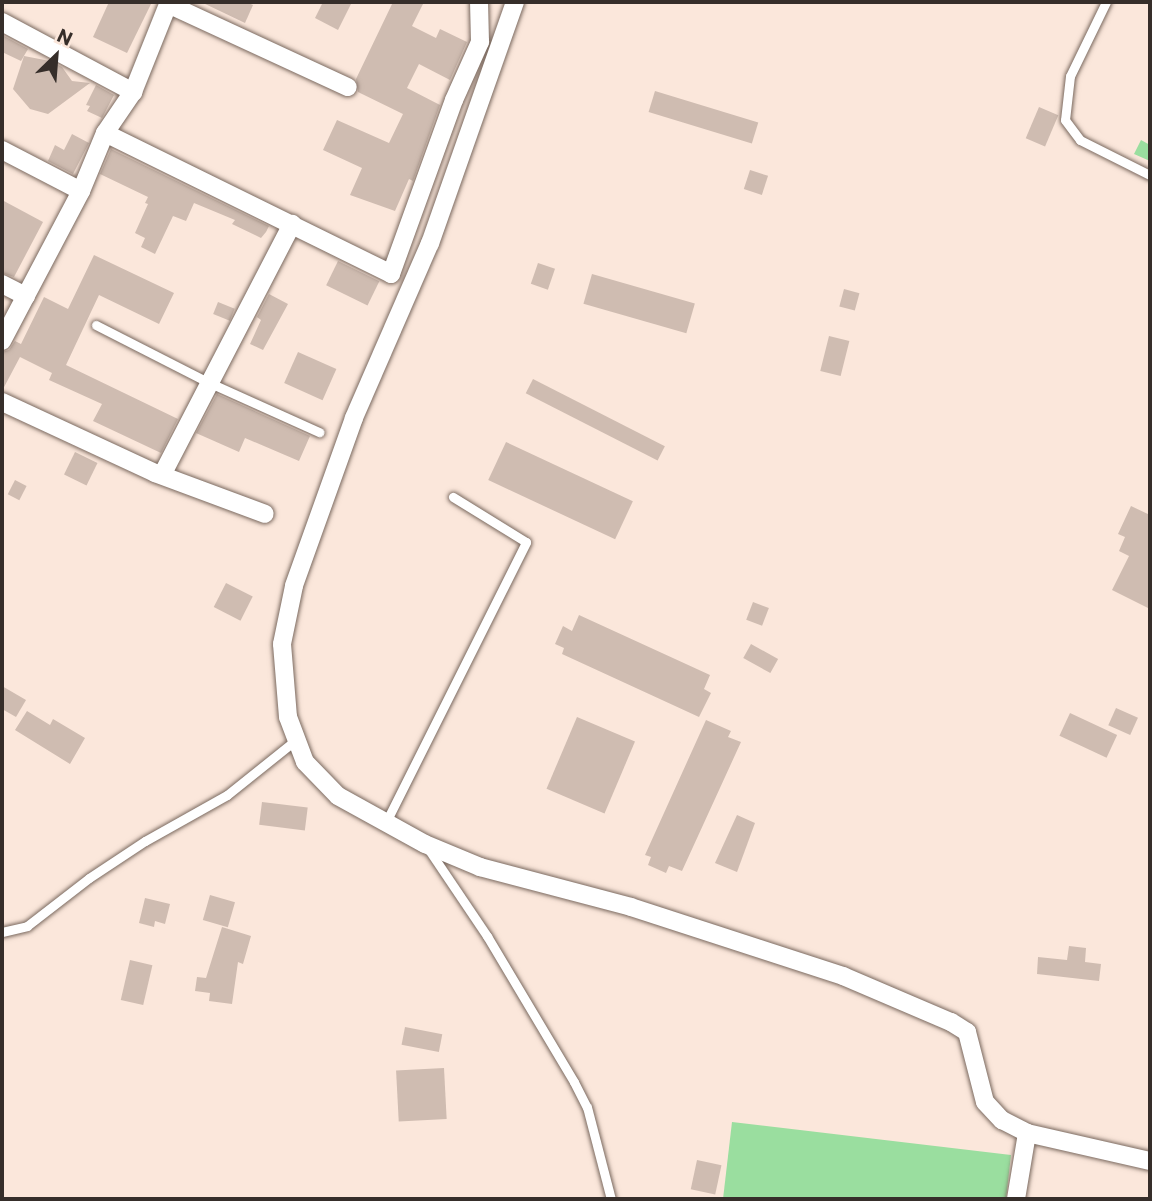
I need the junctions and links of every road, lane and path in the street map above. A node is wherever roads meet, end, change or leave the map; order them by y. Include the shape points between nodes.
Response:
1 (480, 2) edge
2 (515, 2) edge
3 (1106, 2) edge
4 (168, 3) edge
5 (2, 22) edge
6 (348, 87) dead end
7 (133, 92) junction
8 (105, 133) junction
9 (2, 150) edge
10 (1150, 175) edge
11 (81, 191) junction
12 (292, 224) junction
13 (2, 284) edge
14 (26, 296) junction
15 (96, 325) dead end
16 (2, 341) edge
17 (210, 383) junction
18 (2, 402) edge
19 (319, 432) dead end
20 (162, 475) junction
21 (453, 497) dead end
22 (265, 514) dead end
23 (297, 739) junction
24 (386, 822) junction
25 (425, 844) junction
26 (2, 932) edge
27 (1027, 1133) junction
28 (1150, 1161) edge
29 (611, 1199) edge
30 (1016, 1199) edge

1 - 12 street via 480,43 454,100 391,274
2 - 23 street via 430,243 354,418 294,586 282,644 288,717
3 - 10 lane via 1070,76 1065,120 1080,140
4 - 6 street
4 - 7 street
5 - 7 street
7 - 8 street
8 - 11 street
8 - 12 street
9 - 11 street
11 - 14 street
12 - 17 street
13 - 14 street
14 - 16 street
15 - 17 lane
17 - 19 lane
17 - 20 street
18 - 20 street
20 - 22 street
21 - 24 lane via 526,542
23 - 24 street via 305,762 338,796
23 - 26 lane via 227,795 145,841 27,926
24 - 25 street
25 - 27 street via 480,867 631,907 843,976 951,1023 967,1032 985,1102 1002,1120
25 - 29 lane via 487,936 574,1082 587,1107
27 - 28 street
27 - 30 street

